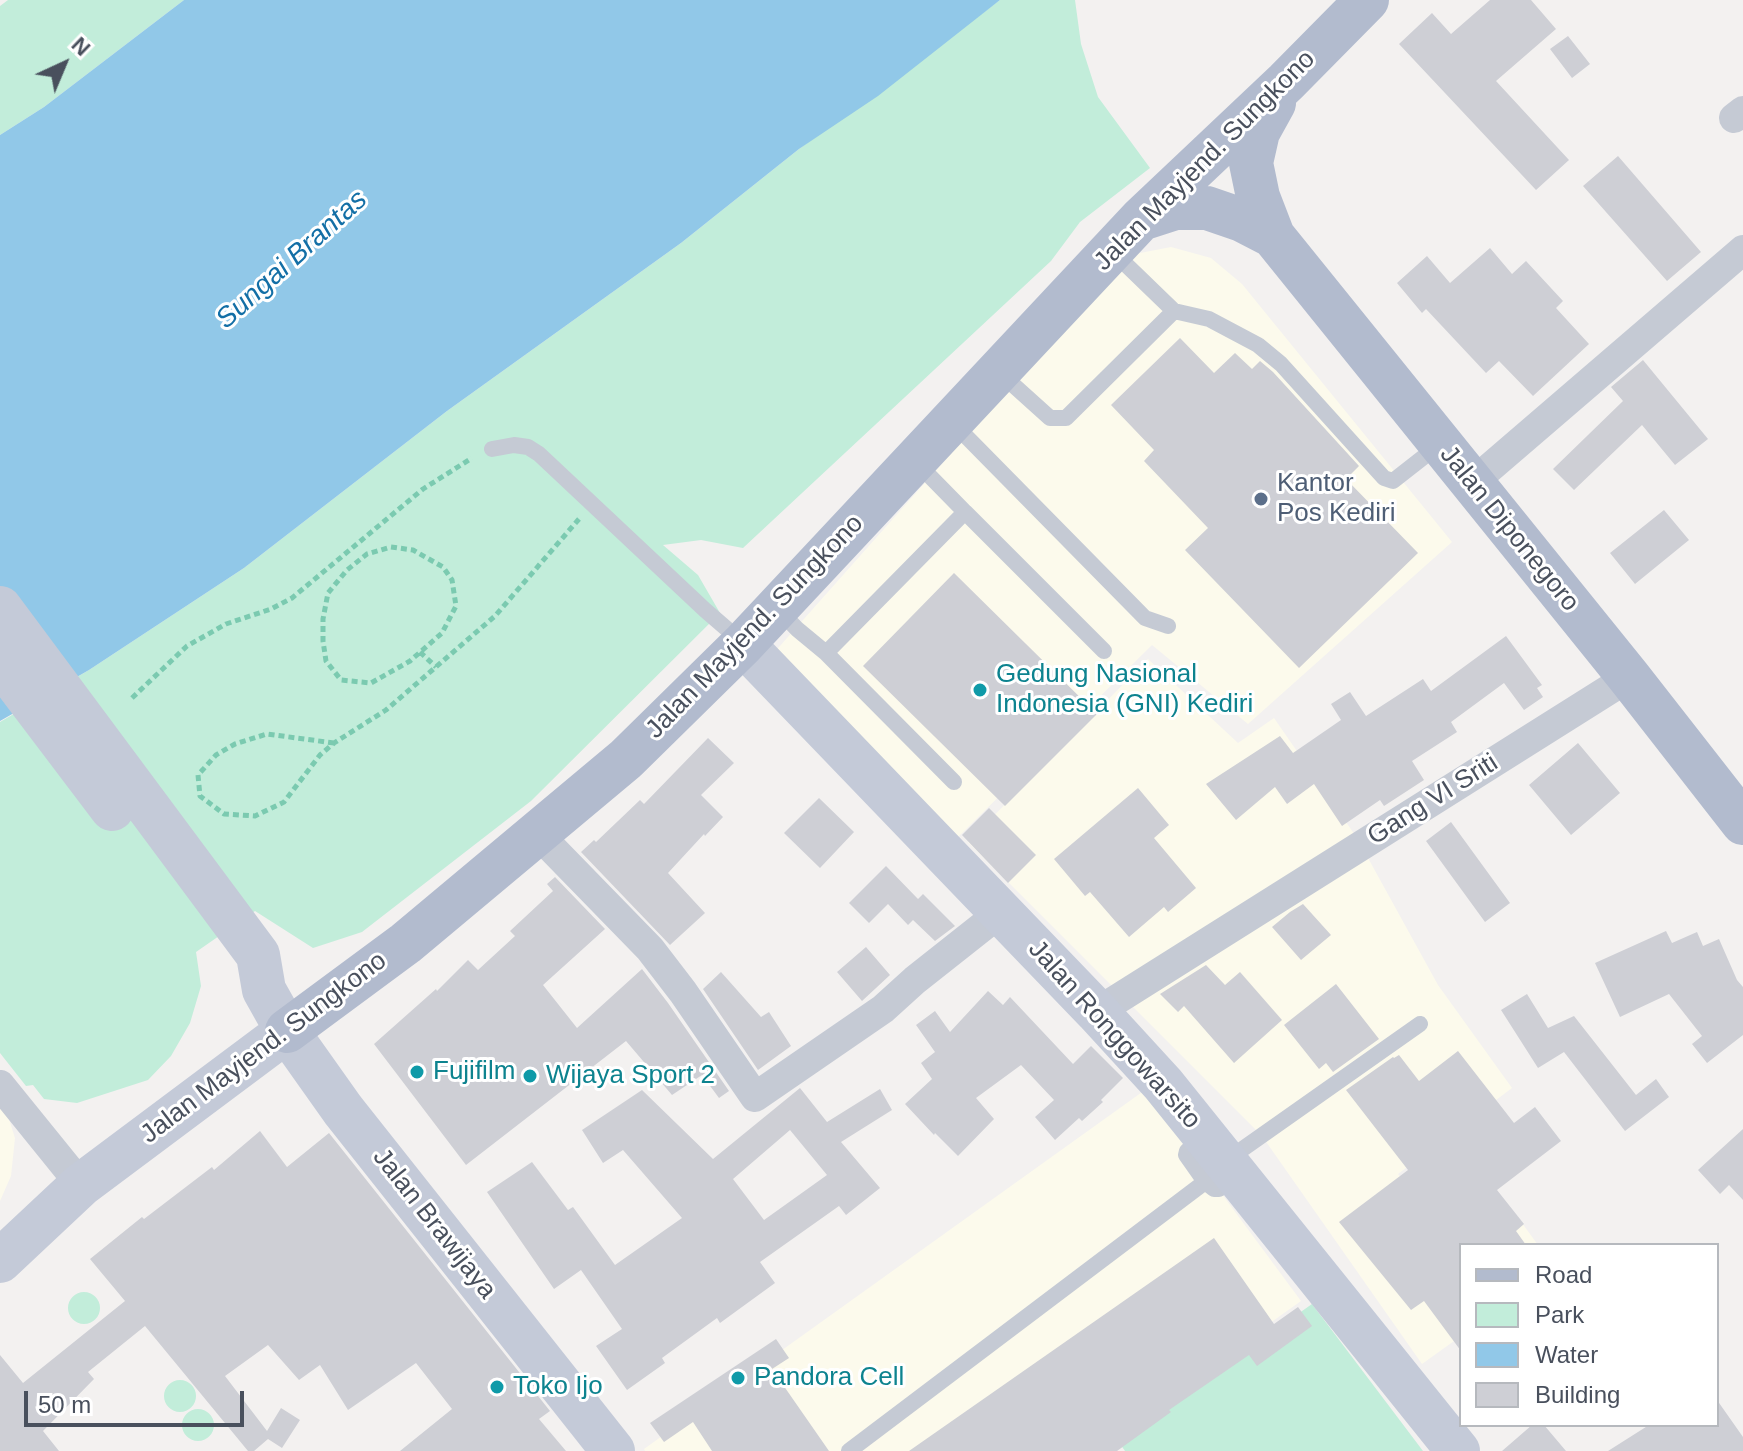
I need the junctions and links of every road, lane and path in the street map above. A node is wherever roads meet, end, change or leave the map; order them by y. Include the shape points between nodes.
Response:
1 (1367, 0) edge
2 (1286, 82) junction
3 (1141, 219) junction
4 (1273, 236) junction
5 (1743, 250) edge
6 (1112, 251) junction
7 (1174, 311) junction
8 (999, 371) junction
9 (952, 422) junction
10 (1441, 444) junction
11 (492, 449) joint
12 (915, 460) junction
13 (1472, 483) junction
14 (592, 503) junction
15 (965, 512) junction
16 (342, 556) junction
17 (351, 566) junction
18 (0, 608) edge
19 (777, 608) junction
20 (1168, 626) dead end
21 (743, 644) junction
22 (1104, 651) dead end
23 (420, 652) junction
24 (826, 653) junction
25 (0, 661) edge
26 (436, 667) junction
27 (1629, 677) junction
28 (132, 698) dead end
29 (334, 743) junction
30 (954, 782) dead end
31 (1743, 823) edge
32 (537, 833) junction
33 (1001, 912) junction
34 (223, 932) junction
35 (1097, 1012) junction
36 (1420, 1024) dead end
37 (287, 1031) junction
38 (0, 1085) edge
39 (1218, 1164) junction
40 (81, 1185) junction
41 (0, 1261) edge
42 (601, 1447) edge
43 (849, 1451) edge
44 (1458, 1451) edge

1 - 2 main road, Jalan Mayjend. Sungkono
2 - 3 main road, Jalan Mayjend. Sungkono
2 - 4 main road, Jalan Diponegoro via 1258,132 1251,163
3 - 4 main road, Jalan Diponegoro via 1175,208 1207,208
3 - 6 main road, Jalan Mayjend. Sungkono
4 - 10 main road, Jalan Diponegoro
5 - 13 street
6 - 7 lane
6 - 8 main road, Jalan Mayjend. Sungkono
7 - 8 lane via 1066,418 1050,418
7 - 10 lane via 1209,319 1258,345 1389,481
8 - 9 main road, Jalan Mayjend. Sungkono
9 - 12 main road, Jalan Mayjend. Sungkono
9 - 20 lane via 1145,618
10 - 13 main road, Jalan Diponegoro
11 - 14 lane via 528,447
11 - 16 path via 423,489
12 - 15 lane
12 - 19 main road, Jalan Mayjend. Sungkono
13 - 27 main road, Jalan Diponegoro
14 - 21 lane
14 - 26 path via 495,616
15 - 22 lane
15 - 24 lane
16 - 17 path
16 - 28 path via 292,598 187,646
17 - 23 path via 391,547 413,550 443,567 452,580 456,606 442,633
17 - 23 path via 328,593 323,619 326,661 341,680 371,683
18 - 34 main road, Jalan Brawijaya
19 - 21 main road, Jalan Mayjend. Sungkono
19 - 24 lane
21 - 32 main road, Jalan Mayjend. Sungkono via 626,759
21 - 33 main road, Jalan Ronggowarsito
23 - 26 path
24 - 30 lane
25 - 34 main road, Jalan Brawijaya
26 - 29 path via 386,710
27 - 31 main road, Jalan Diponegoro
27 - 35 street, Gang VI Sriti
29 - 29 path via 284,802 255,816 224,814 200,796 198,775 235,744 267,734
32 - 33 street via 650,949 755,1097 883,1009
32 - 37 main road, Jalan Mayjend. Sungkono via 406,943
33 - 35 main road, Jalan Ronggowarsito
34 - 37 main road, Jalan Brawijaya via 258,955 264,990
35 - 39 main road, Jalan Ronggowarsito via 1163,1084
36 - 39 lane
37 - 40 main road, Jalan Mayjend. Sungkono
37 - 42 main road, Jalan Brawijaya
38 - 40 street
39 - 43 lane
39 - 44 main road, Jalan Ronggowarsito
40 - 41 main road, Jalan Mayjend. Sungkono

